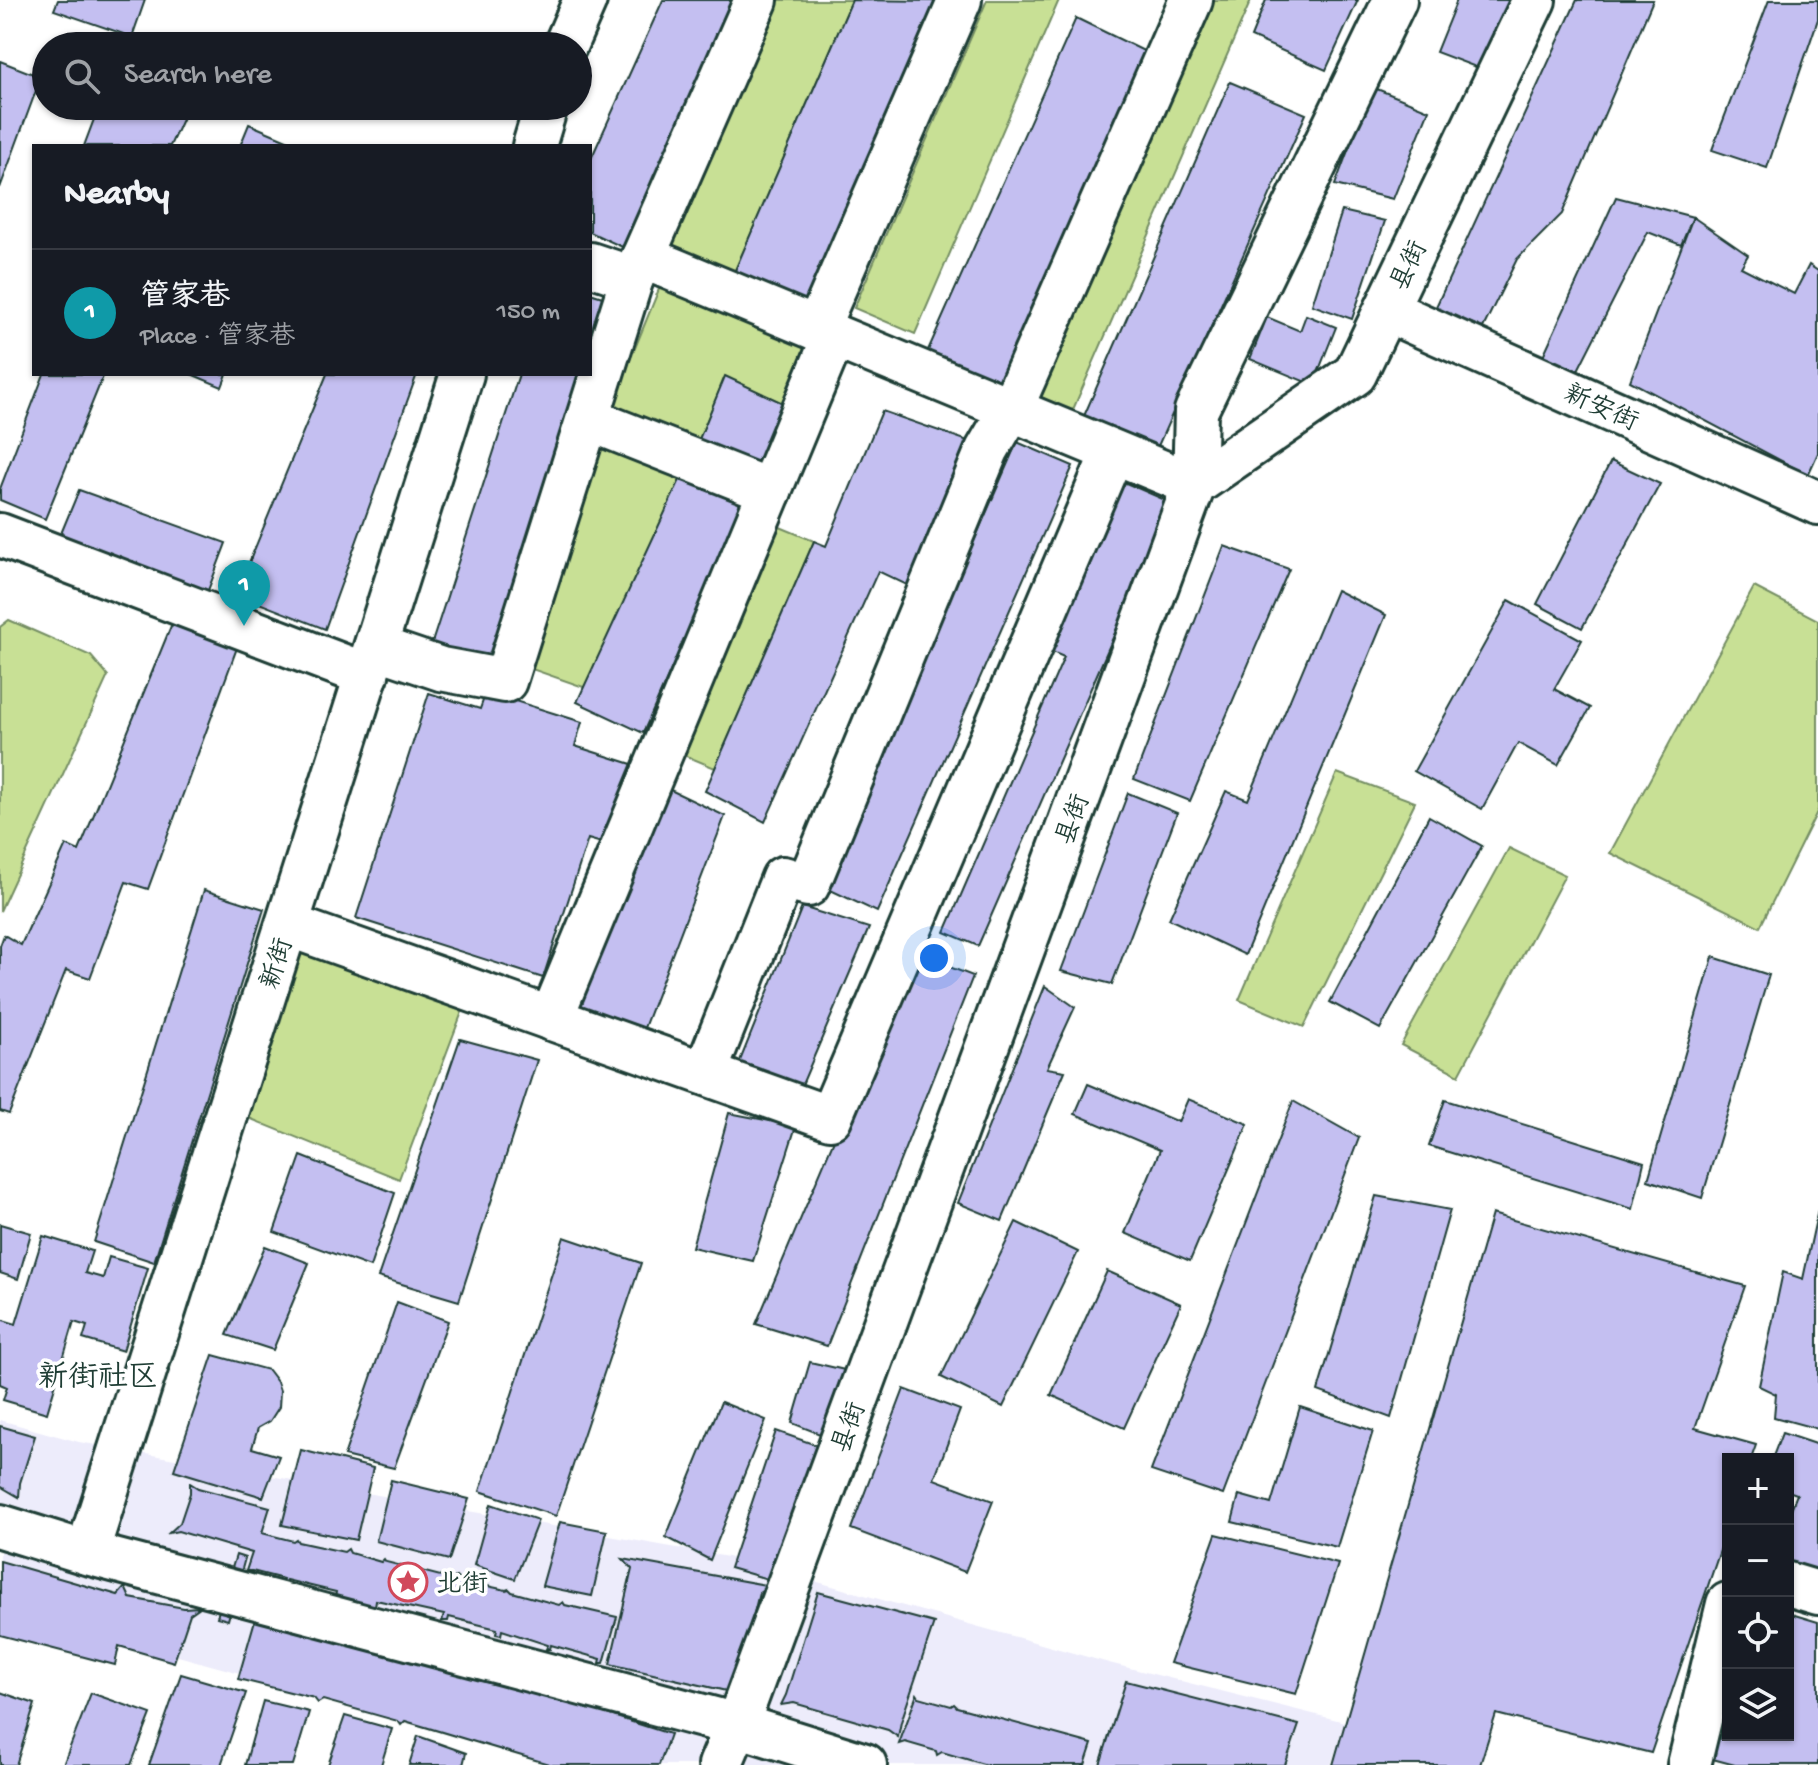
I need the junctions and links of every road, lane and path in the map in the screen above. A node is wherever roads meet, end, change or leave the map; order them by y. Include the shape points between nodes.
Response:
1 (585, 0) edge
2 (756, 0) edge
3 (960, 0) edge
4 (1191, 0) edge
5 (1395, 0) edge
6 (1534, 0) edge
7 (571, 32) edge
8 (542, 120) edge
9 (535, 144) edge
10 (592, 264) edge
11 (638, 268) junction
12 (1386, 310) junction
13 (826, 333) junction
14 (461, 376) edge
15 (1011, 409) junction
16 (588, 419) junction
17 (1113, 452) junction
18 (1194, 485) junction
19 (770, 491) junction
20 (1815, 493) edge
21 (0, 535) edge
22 (372, 661) junction
23 (288, 925) junction
24 (551, 1019) junction
25 (705, 1073) junction
26 (0, 1526) edge
27 (87, 1553) junction
28 (1794, 1586) edge
29 (1818, 1593) edge
30 (1722, 1629) edge
31 (737, 1725) junction
32 (720, 1765) edge
33 (865, 1765) edge
34 (1689, 1765) edge

1 - 7 street
2 - 11 street
3 - 13 street
4 - 15 street
5 - 18 street via 1196,411
6 - 12 street, 县街
8 - 9 street
10 - 11 street
11 - 13 street
11 - 16 street
12 - 18 street, 县街 via 1355,374
12 - 20 street, 新安街
13 - 15 street
13 - 19 street
14 - 22 street, 新街
15 - 17 street
15 - 25 street via 987,450 808,885 783,878
16 - 19 street
16 - 22 street via 505,681
17 - 18 street
17 - 25 street via 830,1118
18 - 31 street, 县街
19 - 24 street
21 - 22 street
22 - 23 street, 新街
23 - 24 street
23 - 27 street, 新街
24 - 25 street
26 - 27 street
27 - 31 street
28 - 29 street
30 - 34 street
31 - 32 street, 县街
31 - 33 street

